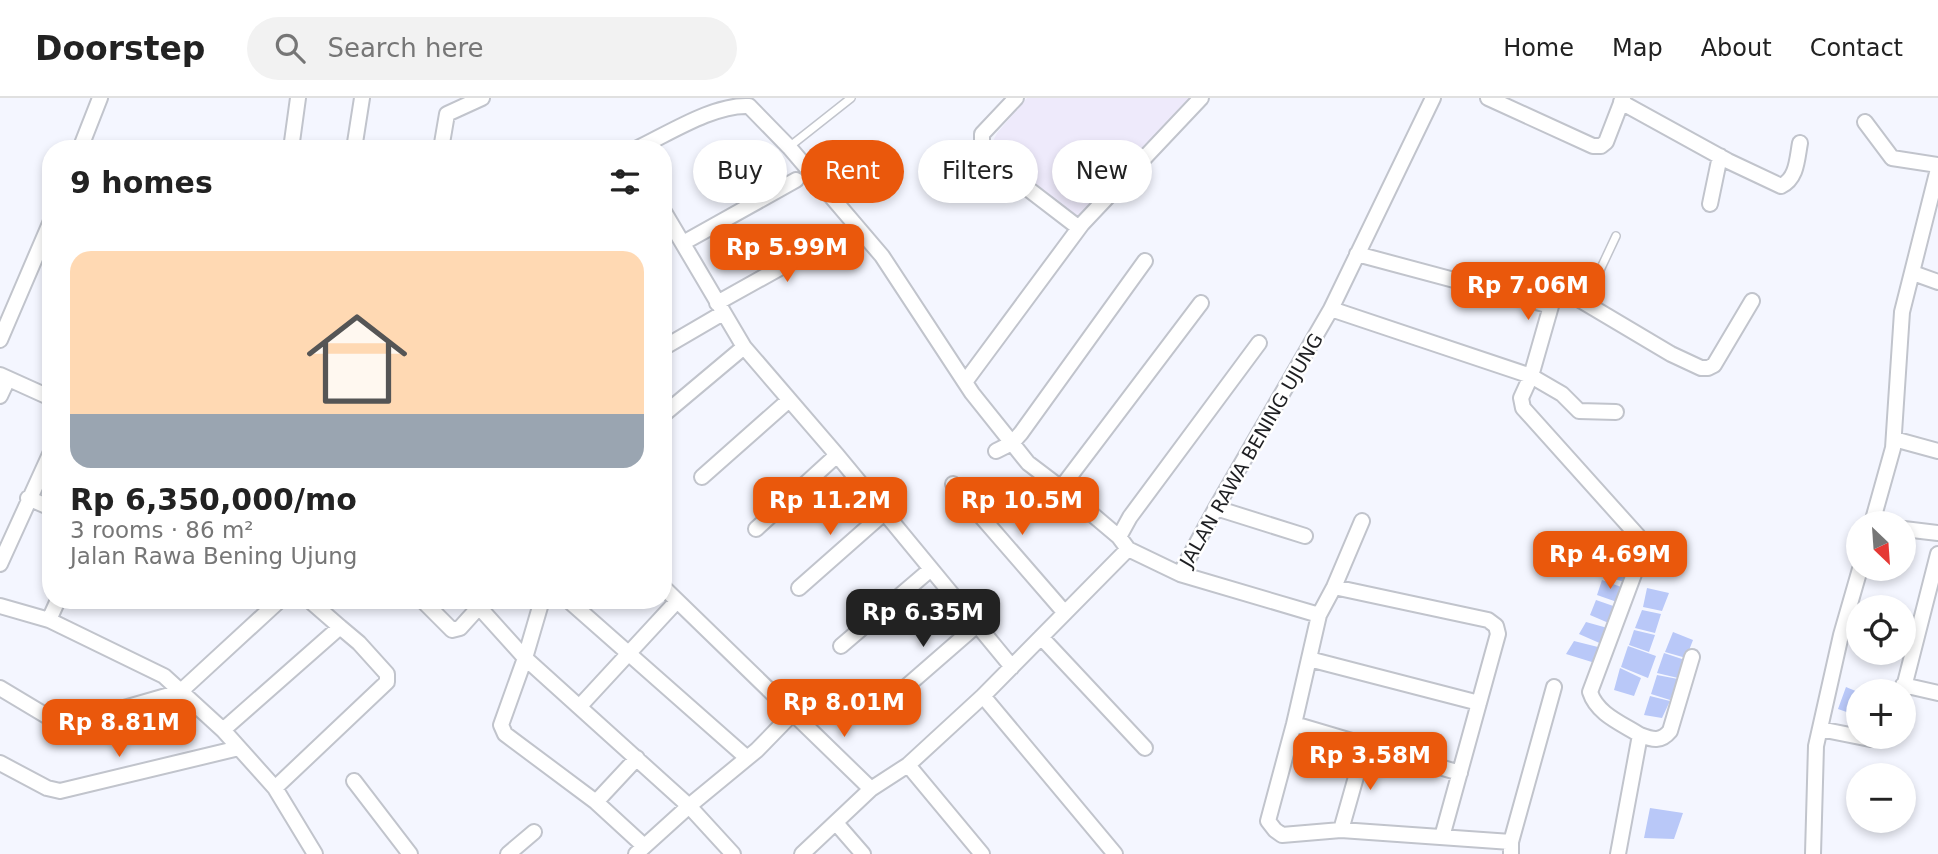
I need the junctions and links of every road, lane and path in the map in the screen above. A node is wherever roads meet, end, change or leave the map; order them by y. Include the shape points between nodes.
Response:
1 (100, 98) edge
2 (298, 98) edge
3 (362, 98) edge
4 (450, 98) edge
5 (482, 98) edge
6 (851, 98) edge
7 (1016, 98) edge
8 (1201, 98) edge
9 (1433, 98) edge
10 (1488, 98) edge
11 (1622, 100) edge
12 (754, 102) edge
13 (447, 114) junction
14 (1865, 122) dead end
15 (84, 140) edge
16 (291, 140) edge
17 (355, 140) edge
18 (443, 140) edge
19 (655, 140) edge
20 (1800, 143) dead end
21 (789, 147) junction
22 (1720, 156) junction
23 (1938, 167) edge
24 (796, 180) dead end
25 (1710, 204) dead end
26 (672, 226) edge
27 (1079, 228) junction
28 (839, 235) dead end
29 (1616, 236) dead end
30 (42, 242) edge
31 (682, 243) junction
32 (1357, 254) junction
33 (1145, 261) dead end
34 (1913, 273) junction
35 (1938, 282) edge
36 (1585, 302) junction
37 (1752, 302) dead end
38 (1201, 303) dead end
39 (1550, 306) junction
40 (720, 308) junction
41 (1331, 309) junction
42 (0, 341) edge
43 (672, 342) edge
44 (1259, 343) dead end
45 (744, 347) junction
46 (1531, 376) junction
47 (4, 377) edge
48 (965, 382) junction
49 (42, 394) edge
50 (0, 396) edge
51 (789, 400) junction
52 (672, 407) edge
53 (1616, 412) dead end
54 (1894, 439) junction
55 (1012, 443) junction
56 (996, 451) dead end
57 (1938, 451) edge
58 (837, 455) junction
59 (42, 470) edge
60 (702, 477) dead end
61 (953, 484) dead end
62 (1061, 488) junction
63 (28, 498) junction
64 (42, 504) edge
65 (1216, 508) junction
66 (1875, 511) edge
67 (884, 513) junction
68 (1362, 521) dead end
69 (756, 529) dead end
70 (1916, 530) edge
71 (1938, 533) edge
72 (1305, 536) dead end
73 (1124, 543) junction
74 (1938, 554) edge
75 (0, 563) edge
76 (931, 569) junction
77 (1180, 574) junction
78 (1857, 581) edge
79 (1334, 587) junction
80 (799, 589) dead end
81 (672, 596) edge
82 (677, 601) junction
83 (0, 606) edge
84 (672, 607) edge
85 (54, 609) edge
86 (270, 609) edge
87 (319, 609) edge
88 (431, 609) edge
89 (475, 609) edge
90 (483, 609) edge
91 (539, 609) edge
92 (578, 609) edge
93 (670, 609) edge
94 (1065, 613) junction
95 (1319, 615) junction
96 (49, 620) junction
97 (978, 625) junction
98 (340, 627) junction
99 (1041, 637) junction
100 (841, 646) dead end
101 (629, 654) junction
102 (1692, 657) dead end
103 (525, 658) junction
104 (1309, 659) junction
105 (1012, 667) junction
106 (1905, 679) edge
107 (1554, 687) dead end
108 (0, 688) edge
109 (1916, 690) edge
110 (180, 692) junction
111 (1938, 693) edge
112 (983, 696) junction
113 (892, 699) dead end
114 (1479, 703) junction
115 (580, 706) junction
116 (793, 713) junction
117 (1294, 724) junction
118 (1820, 729) junction
119 (223, 730) junction
120 (1640, 735) junction
121 (1846, 735) edge
122 (1366, 745) junction
123 (239, 748) junction
124 (1145, 748) dead end
125 (746, 757) junction
126 (637, 758) junction
127 (0, 763) edge
128 (908, 765) junction
129 (1460, 773) junction
130 (354, 781) dead end
131 (275, 788) junction
132 (871, 789) junction
133 (596, 802) junction
134 (689, 806) junction
135 (836, 823) junction
136 (1341, 830) junction
137 (534, 832) dead end
138 (1442, 837) junction
139 (1511, 848) edge
140 (640, 850) edge
141 (315, 854) edge
142 (410, 854) edge
143 (508, 854) edge
144 (733, 854) edge
145 (802, 854) edge
146 (863, 854) edge
147 (982, 854) edge
148 (1115, 854) edge
149 (1618, 854) edge
150 (1813, 854) edge

1 - 15 street
2 - 16 street
3 - 17 street
4 - 13 street
5 - 13 street
6 - 21 lane
7 - 27 street via 982,134 982,147 993,162
8 - 27 street
9 - 32 street, JALAN RAWA BENING UJUNG
10 - 11 street via 1593,146 1605,142
11 - 22 street
12 - 19 street via 717,111
12 - 21 street, JALAN RAWA BENING UJUNG
13 - 18 street
14 - 23 street via 1892,158
20 - 22 street via 1793,177 1781,186
21 - 48 street, JALAN RAWA BENING UJUNG via 882,256
22 - 25 street
23 - 34 street
24 - 31 street
26 - 31 street
27 - 48 street
28 - 40 street
29 - 36 lane
30 - 42 street
31 - 40 street
32 - 39 street
32 - 41 street, JALAN RAWA BENING UJUNG
33 - 55 street
34 - 35 street
34 - 54 street via 1902,312
36 - 37 street via 1671,354 1708,368
36 - 39 street via 1560,293
38 - 62 street
39 - 46 street
40 - 43 street
40 - 45 street
41 - 46 street
41 - 65 street, JALAN RAWA BENING UJUNG
44 - 73 street via 1130,517
45 - 51 street
45 - 52 street
46 - 53 street via 1562,394 1579,411
46 - 120 street via 1521,398 1523,408 1638,536 1643,550 1590,692 1600,710
47 - 49 street
47 - 50 street
48 - 55 street, JALAN RAWA BENING UJUNG
51 - 58 street
51 - 60 street
54 - 57 street
54 - 66 street
55 - 56 street
55 - 62 street, JALAN RAWA BENING UJUNG via 1028,463
58 - 67 street
58 - 69 street
59 - 63 street
61 - 94 street
62 - 73 street, JALAN RAWA BENING UJUNG
63 - 64 street
63 - 75 street
65 - 72 street
65 - 77 street, JALAN RAWA BENING UJUNG
67 - 76 street
67 - 80 street
68 - 79 street
70 - 71 street
73 - 77 street, JALAN RAWA BENING UJUNG
73 - 94 street
74 - 106 street
76 - 97 street
76 - 100 street
77 - 95 street
78 - 118 street
79 - 95 street
79 - 114 street via 1488,620 1496,626 1498,634
81 - 82 street
82 - 84 street
82 - 116 street
83 - 96 street
85 - 96 street
86 - 110 street
87 - 98 street
88 - 89 street via 452,630 460,628
90 - 103 street
91 - 103 street
92 - 101 street
93 - 101 street
94 - 99 street
95 - 104 street
96 - 110 street via 164,676
97 - 105 street
97 - 113 street
98 - 119 street
98 - 131 street via 387,674 387,682
99 - 105 street
99 - 124 street
101 - 115 street
101 - 125 street
102 - 120 street via 1670,731 1654,740
103 - 115 street
103 - 133 street via 503,730
104 - 114 street
104 - 117 street
105 - 112 street
107 - 139 street
108 - 110 street via 62,723
109 - 111 street
110 - 119 street
112 - 128 street
112 - 148 street
114 - 129 street
115 - 126 street
116 - 125 street
116 - 132 street
117 - 122 street
117 - 136 street via 1268,821 1282,835
118 - 121 street
118 - 150 street
119 - 123 street
120 - 149 street
122 - 129 street
122 - 136 street
123 - 127 street via 60,791
123 - 131 street
125 - 134 street
126 - 133 street
126 - 134 street
128 - 132 street
128 - 147 street
129 - 138 street
130 - 142 street
131 - 141 street
132 - 135 street
133 - 140 street
134 - 140 street
134 - 144 street
135 - 145 street
135 - 146 street
136 - 138 street
137 - 143 street
138 - 139 street

